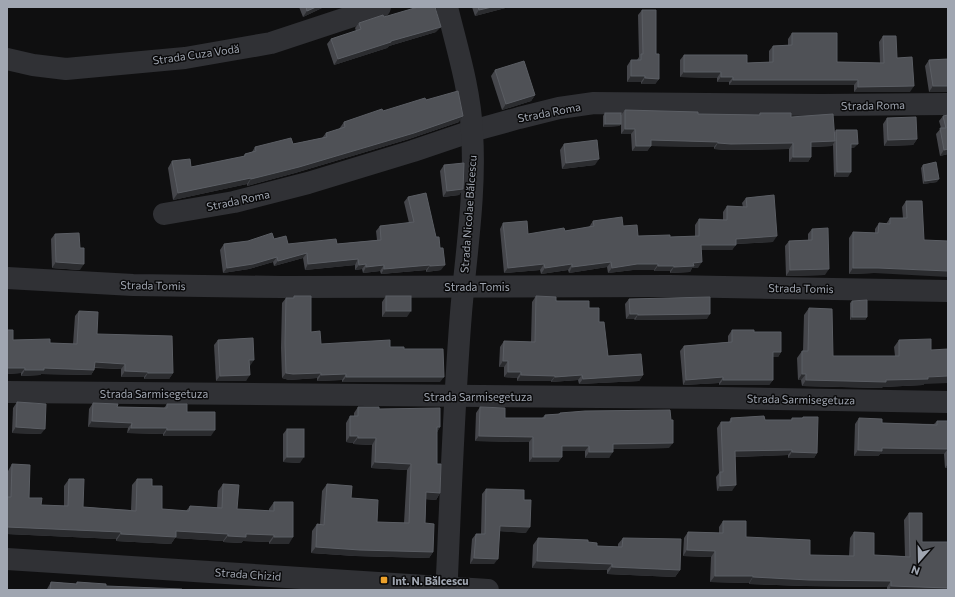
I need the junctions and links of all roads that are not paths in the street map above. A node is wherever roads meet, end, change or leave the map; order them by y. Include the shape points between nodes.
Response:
1 (380, 7) edge
2 (447, 7) edge
3 (7, 59) edge
4 (948, 104) edge
5 (472, 131) junction
6 (164, 214) dead end
7 (7, 278) edge
8 (463, 286) junction
9 (948, 291) edge
10 (7, 392) edge
11 (455, 396) junction
12 (948, 402) edge
13 (7, 559) edge
14 (445, 589) edge
15 (488, 590) edge

1 - 3 street, Strada Cuza Vodă via 271,43 185,58 66,69
2 - 5 street, Strada Nicolae Bălcescu via 466,85
4 - 5 street, Strada Roma via 594,103 559,108
5 - 6 street, Strada Roma via 308,183 234,202
5 - 8 street, Strada Nicolae Bălcescu via 471,193
7 - 8 street, Strada Tomis via 133,285
8 - 9 street, Strada Tomis via 670,286
8 - 11 street, Strada Nicolae Bălcescu
10 - 11 street, Strada Sarmisegetuza
11 - 12 street, Strada Sarmisegetuza
11 - 14 street, Strada Nicolae Bălcescu
13 - 14 street, Strada Chizid
14 - 15 street, Strada Chizid

